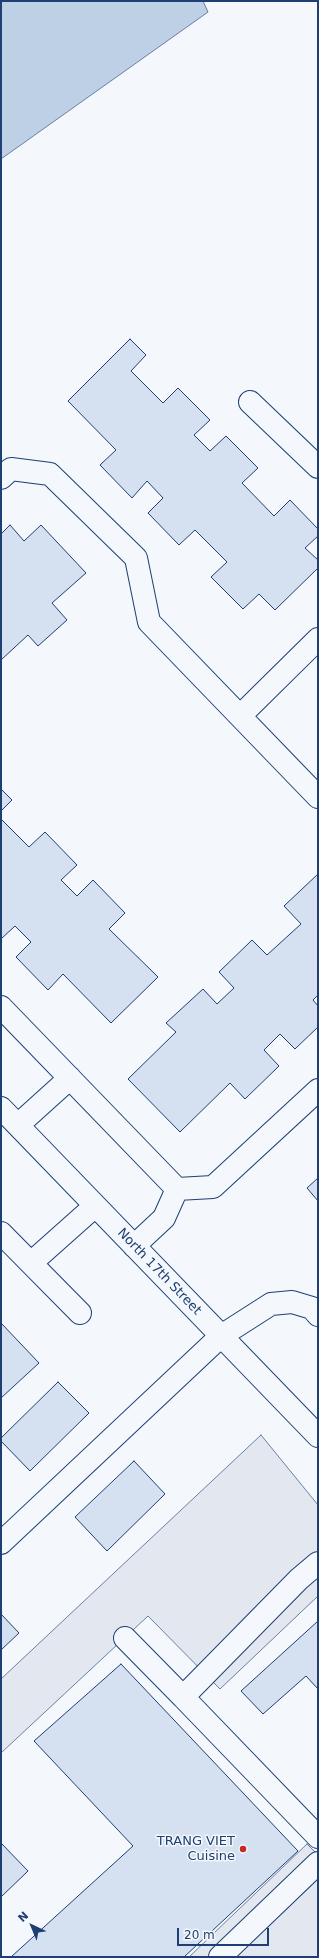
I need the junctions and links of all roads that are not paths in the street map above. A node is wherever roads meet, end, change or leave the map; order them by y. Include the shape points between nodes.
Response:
1 (250, 402) dead end
2 (318, 467) edge
3 (1, 478) edge
4 (318, 639) edge
5 (240, 716) junction
6 (318, 797) edge
7 (1, 1007) edge
8 (70, 1078) junction
9 (318, 1090) edge
10 (1, 1108) edge
11 (18, 1125) junction
12 (177, 1189) junction
13 (95, 1206) junction
14 (1, 1234) edge
15 (134, 1246) junction
16 (31, 1264) junction
17 (315, 1311) edge
18 (80, 1313) dead end
19 (221, 1336) junction
20 (318, 1436) edge
21 (1, 1542) edge
22 (318, 1562) edge
23 (125, 1638) dead end
24 (184, 1697) junction
25 (318, 1837) edge
26 (318, 1863) edge
27 (220, 1957) edge

1 - 2 street
3 - 5 street via 11,468 50,474 136,558 149,622
4 - 5 street
5 - 6 street
7 - 8 street
8 - 11 street
8 - 12 street
9 - 12 street via 213,1187
10 - 11 street, North 17th Street
11 - 13 street, North 17th Street
12 - 15 street via 164,1218
13 - 15 street, North 17th Street
13 - 16 street
14 - 16 street
15 - 19 street, North 17th Street
16 - 18 street
17 - 19 street via 292,1302 271,1304
19 - 20 street, North 17th Street
19 - 21 street
22 - 24 street
23 - 24 street
24 - 25 street
26 - 27 street

